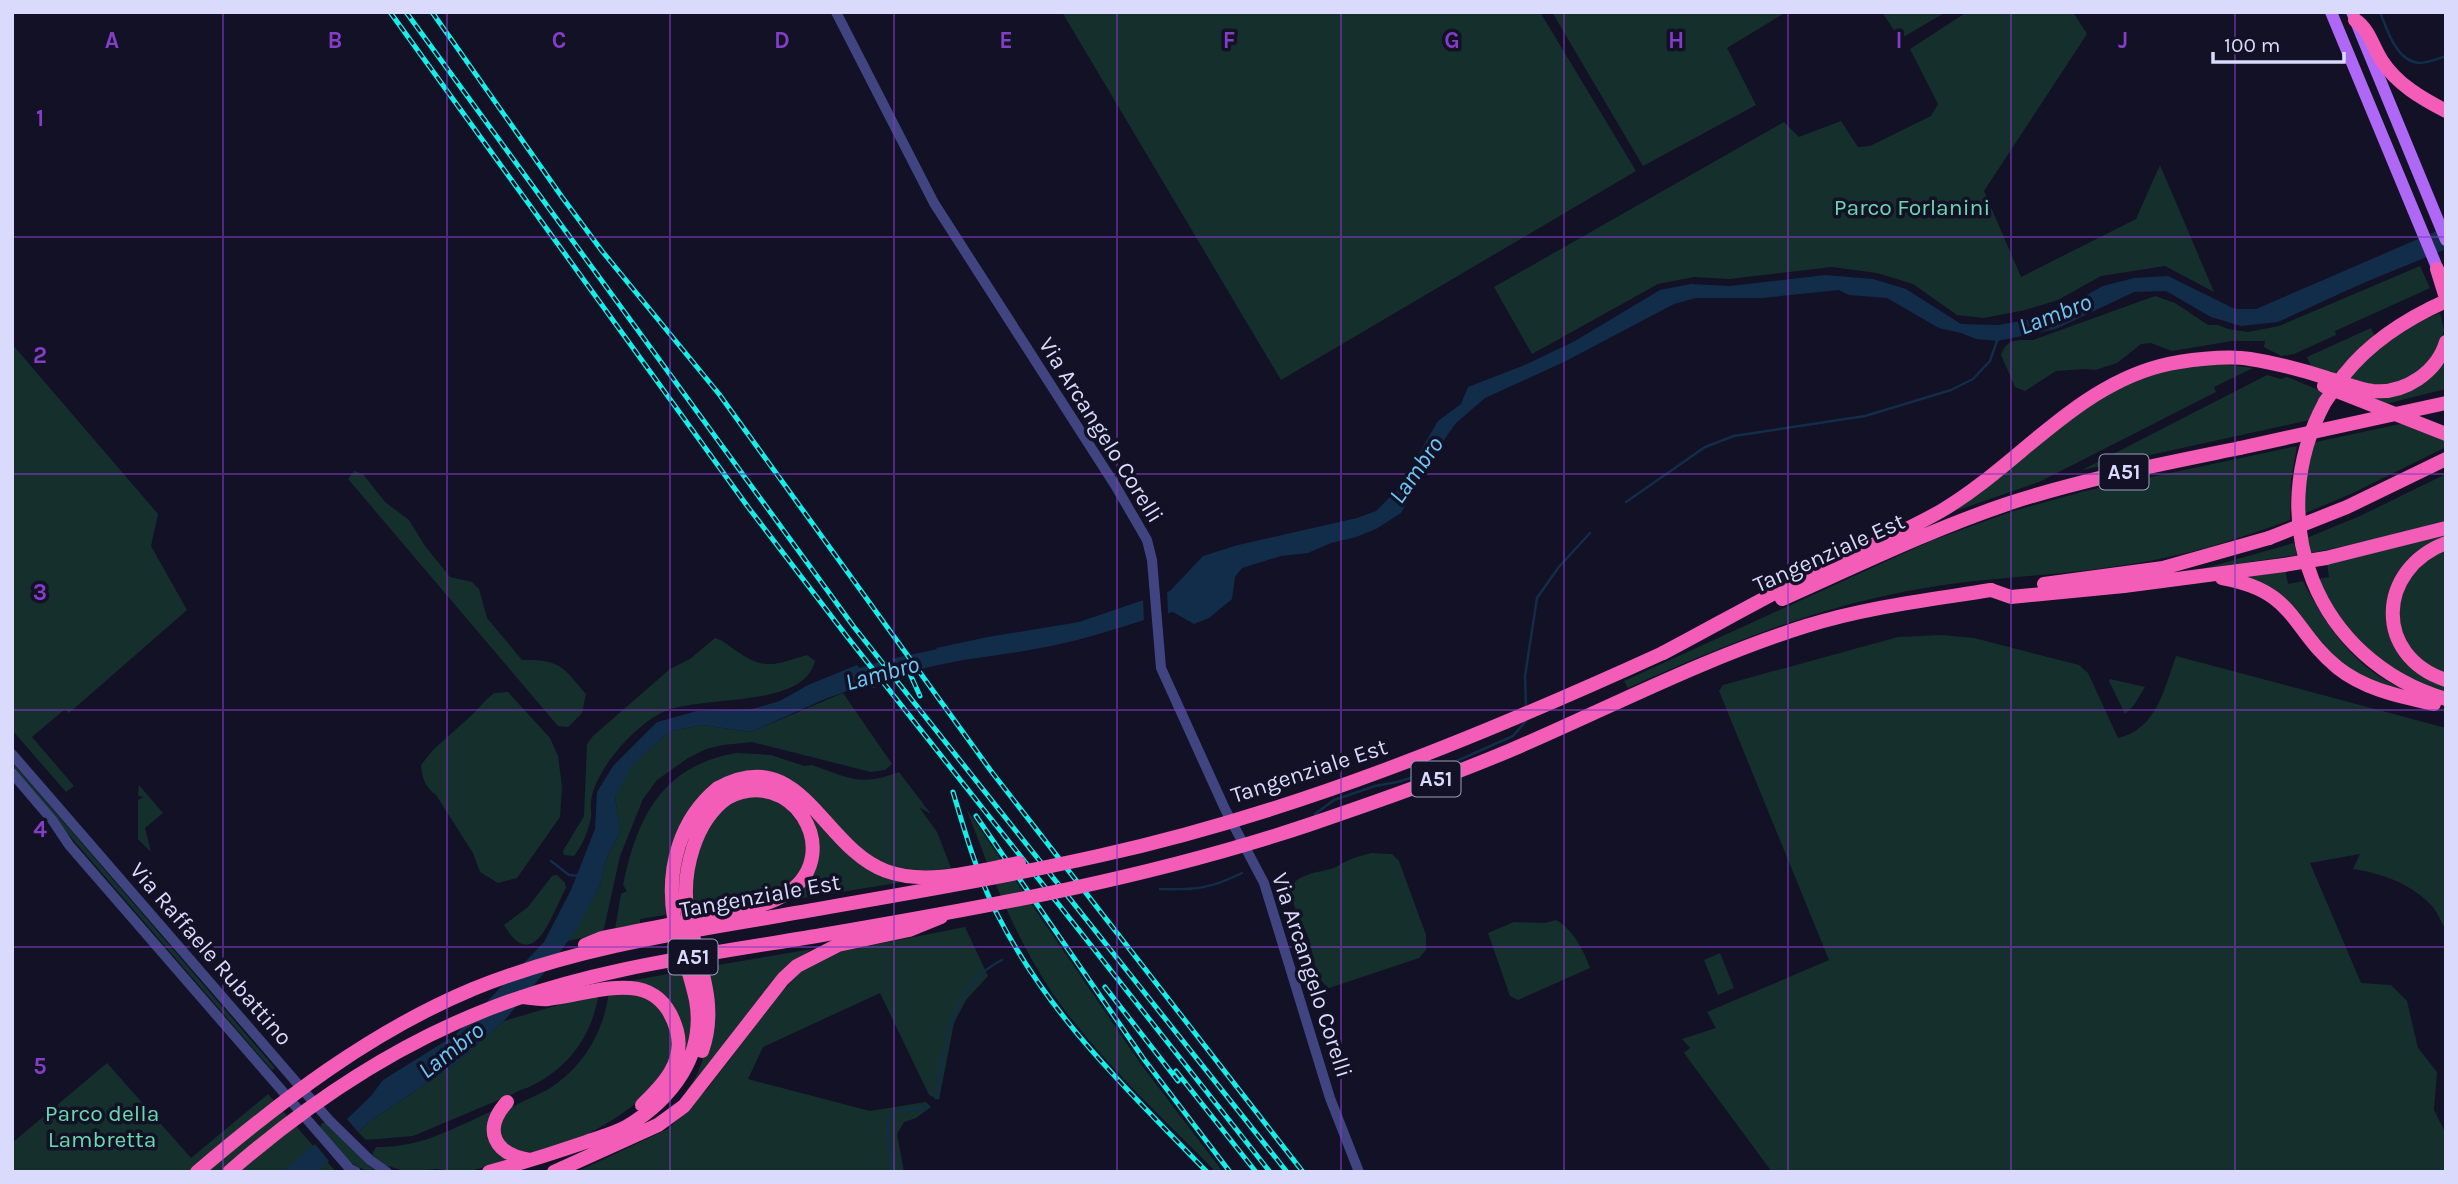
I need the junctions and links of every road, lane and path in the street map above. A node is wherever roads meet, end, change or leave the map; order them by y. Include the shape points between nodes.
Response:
1 (836, 12) edge
2 (2331, 12) edge
3 (2354, 16) edge
4 (2446, 111) edge
5 (2446, 240) edge
6 (2435, 264) junction
7 (2446, 289) edge
8 (2446, 300) edge
9 (2446, 342) edge
10 (2219, 359) junction
11 (2446, 402) edge
12 (2446, 434) edge
13 (2446, 460) edge
14 (2446, 528) edge
15 (2446, 543) edge
16 (1849, 562) junction
17 (2196, 577) junction
18 (2064, 587) junction
19 (2446, 680) edge
20 (2446, 699) edge
21 (2446, 706) edge
22 (12, 754) edge
23 (12, 773) edge
24 (723, 793) junction
25 (1100, 856) junction
26 (949, 914) junction
27 (567, 957) junction
28 (522, 997) junction
29 (507, 1102) dead end
30 (587, 1142) junction
31 (622, 1142) junction
32 (531, 1160) junction
33 (197, 1172) edge
34 (229, 1172) edge
35 (356, 1172) edge
36 (387, 1172) edge
37 (489, 1172) edge
38 (554, 1172) edge
39 (1359, 1172) edge

1 - 39 street, Via Arcangelo Corelli via 934,203 1147,540 1163,674 1264,883 1330,1098
2 - 6 main road
3 - 4 highway via 2392,74
3 - 5 main road
6 - 7 main road
6 - 8 highway
8 - 20 highway, bridge via 2374,345 2344,375 2325,402 2306,445 2298,489 2299,532 2312,582 2335,622 2371,660 2405,683
9 - 10 highway via 2426,373 2389,391 2358,388 2274,363
10 - 12 highway via 2293,373
10 - 16 highway via 2160,366 2096,394 1940,511
11 - 16 highway, Tangenziale Est / A51, bridge via 2109,475 1953,523
13 - 18 highway, Tangenziale Est / A51, bridge via 2269,538 2163,568
14 - 17 highway, bridge via 2326,558
15 - 19 highway via 2422,554 2404,573 2392,611 2396,635 2407,654 2421,668
16 - 25 highway, Tangenziale Est / A51, bridge via 1663,653 1496,727 1381,772 1212,827
17 - 18 highway
17 - 21 highway via 2258,587 2289,609 2323,653 2350,677 2372,688
18 - 26 highway, Tangenziale Est / A51, bridge via 1991,590 1862,610 1805,626 1743,648 1509,751 1307,826 1156,869
22 - 36 street, Via Raffaele Rubattino via 329,1120
23 - 35 street, Via Raffaele Rubattino via 275,1084
24 - 25 highway, bridge via 732,781 752,777 787,785 805,798 855,854 903,876 929,877 1055,857
24 - 27 highway, bridge via 763,791 784,798 802,815 812,850 809,866 797,885 785,895 749,908 602,938
24 - 30 highway via 702,801 690,819 681,836 673,874 674,918 696,1003 695,1046 689,1063 653,1108 624,1127
24 - 31 highway via 702,826 686,884 687,908 709,1004 704,1046 686,1085 671,1103
25 - 27 highway, Tangenziale Est / A51, bridge
26 - 28 highway, Tangenziale Est / A51, bridge via 622,970
26 - 31 highway via 909,930 838,945 804,961 783,979 684,1106 659,1125
27 - 33 highway, Tangenziale Est / A51, bridge via 471,990 396,1026 324,1071
28 - 30 highway via 549,999 614,986 642,990 662,1003 674,1023 678,1049 663,1083 636,1111
28 - 34 highway, Tangenziale Est / A51, bridge via 452,1024 390,1057 308,1107
29 - 32 highway via 494,1120 495,1139 509,1154
30 - 32 highway
31 - 38 highway
32 - 37 highway

